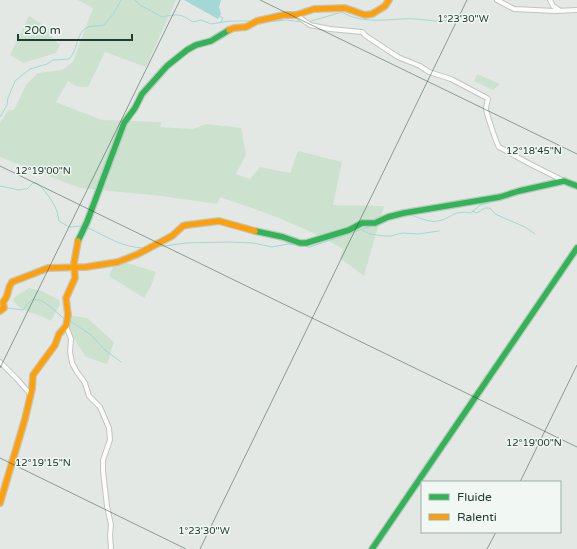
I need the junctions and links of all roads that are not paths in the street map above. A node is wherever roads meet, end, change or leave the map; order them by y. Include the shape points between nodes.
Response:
1 (388, 0) edge
2 (497, 0) edge
3 (550, 0) edge
4 (577, 10) edge
5 (561, 11) junction
6 (296, 15) junction
7 (564, 181) junction
8 (577, 186) edge
9 (577, 248) edge
10 (74, 267) junction
11 (0, 311) edge
12 (66, 326) junction
13 (0, 362) edge
14 (31, 395) junction
15 (0, 503) edge
16 (111, 549) edge
17 (372, 549) edge

1 - 6 street via 372,14 365,15 345,8 333,8 314,9
2 - 5 street via 514,9
3 - 5 street via 556,9
4 - 5 street
6 - 7 street via 310,25 362,32 398,57 451,79 487,98 486,112 499,147
6 - 10 street via 257,21 250,26 234,28 211,41 196,45 167,66 142,94 124,123 112,153 78,242
7 - 8 street
7 - 10 street via 500,197 404,213 375,223 362,223 349,230 306,243 219,221 187,225 172,236 118,262
9 - 17 street
10 - 11 street via 43,268 12,282 3,302 4,308
10 - 12 street via 75,278 66,298
12 - 14 street via 33,376
12 - 16 street via 71,339 72,362 86,383 89,396 100,407 109,428 110,440 103,460 103,471 111,524
13 - 14 street
14 - 15 street

